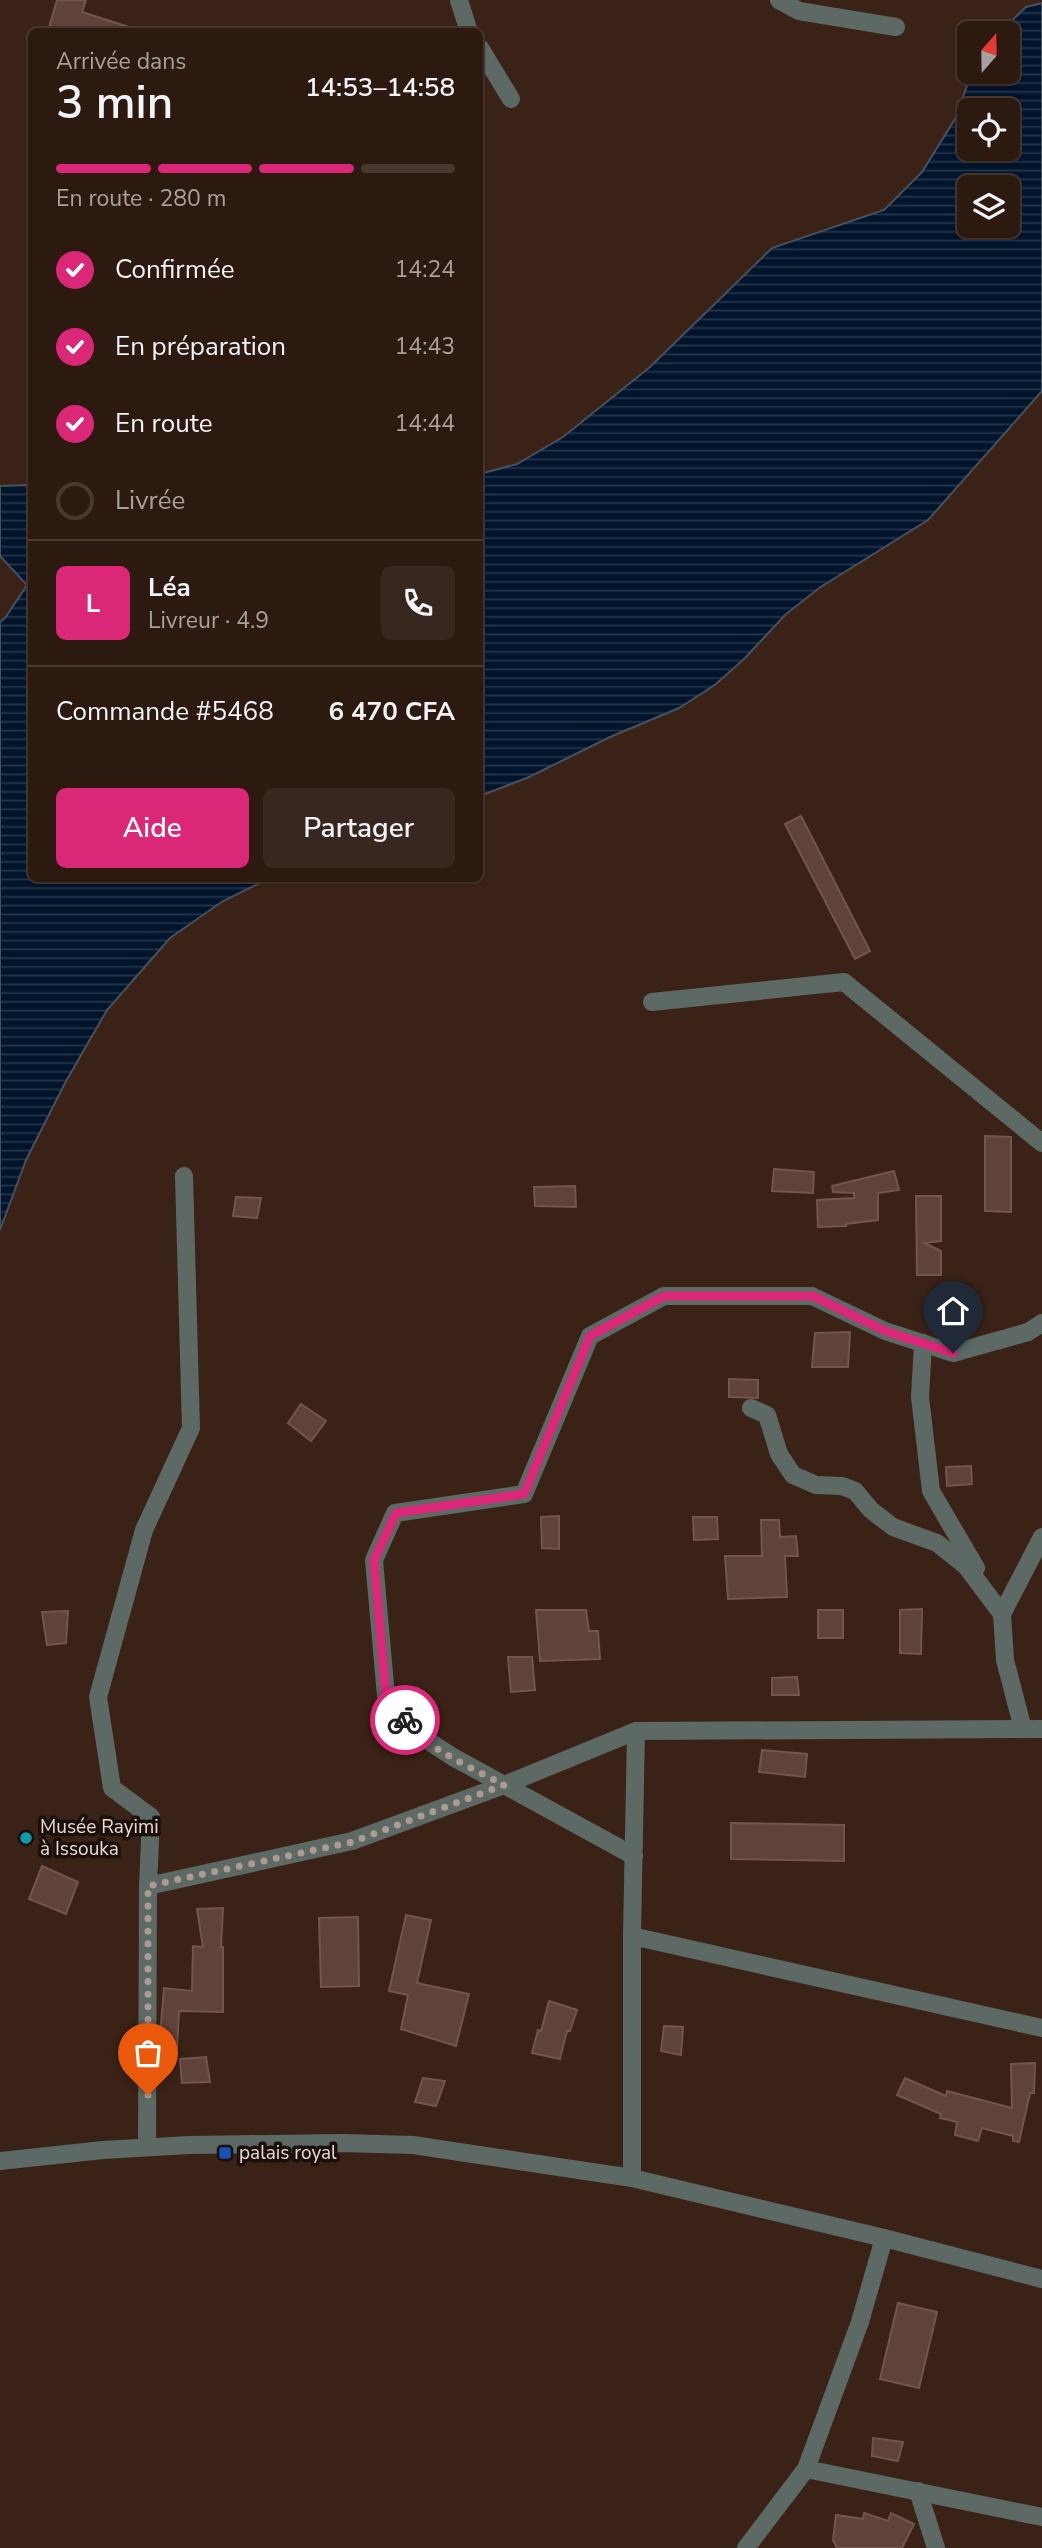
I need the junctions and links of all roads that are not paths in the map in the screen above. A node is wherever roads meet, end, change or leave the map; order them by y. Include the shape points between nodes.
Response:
1 (458, 0) edge
2 (779, 0) edge
3 (896, 27) dead end
4 (468, 28) edge
5 (483, 53) edge
6 (511, 99) dead end
7 (652, 1002) dead end
8 (1042, 1143) edge
9 (184, 1176) dead end
10 (1042, 1323) edge
11 (923, 1343) junction
12 (751, 1408) dead end
13 (1042, 1537) edge
14 (1002, 1614) junction
15 (1023, 1729) junction
16 (1042, 1729) edge
17 (636, 1731) junction
18 (504, 1785) junction
19 (634, 1856) junction
20 (148, 1886) junction
21 (632, 1936) junction
22 (1042, 2028) edge
23 (148, 2147) junction
24 (0, 2161) edge
25 (632, 2178) junction
26 (884, 2238) junction
27 (1042, 2279) edge
28 (806, 2469) junction
29 (918, 2491) junction
30 (1042, 2517) edge
31 (746, 2548) edge
32 (936, 2548) edge

1 - 4 street
2 - 3 street via 799,11
5 - 6 street
7 - 8 street via 844,982
9 - 20 street via 191,1429 144,1530 98,1698 112,1788 151,1817
10 - 11 street via 1028,1332 953,1353
11 - 14 street via 920,1397 931,1491
11 - 18 street via 885,1331 813,1296 664,1296 590,1336 524,1494 396,1513 374,1560 386,1696 413,1731
12 - 14 street via 767,1416 779,1454 793,1475 816,1485 855,1491 893,1527 937,1543 966,1566
13 - 14 street
14 - 15 street via 1005,1660
15 - 16 street
15 - 17 street
17 - 18 street
17 - 19 street
18 - 19 street
18 - 20 street via 352,1842
19 - 21 street
20 - 23 street
21 - 22 street
21 - 25 street
23 - 24 street
23 - 25 street via 413,2145
25 - 26 street
26 - 27 street
26 - 28 street via 860,2322
28 - 29 street
28 - 31 street
29 - 30 street
29 - 32 street

